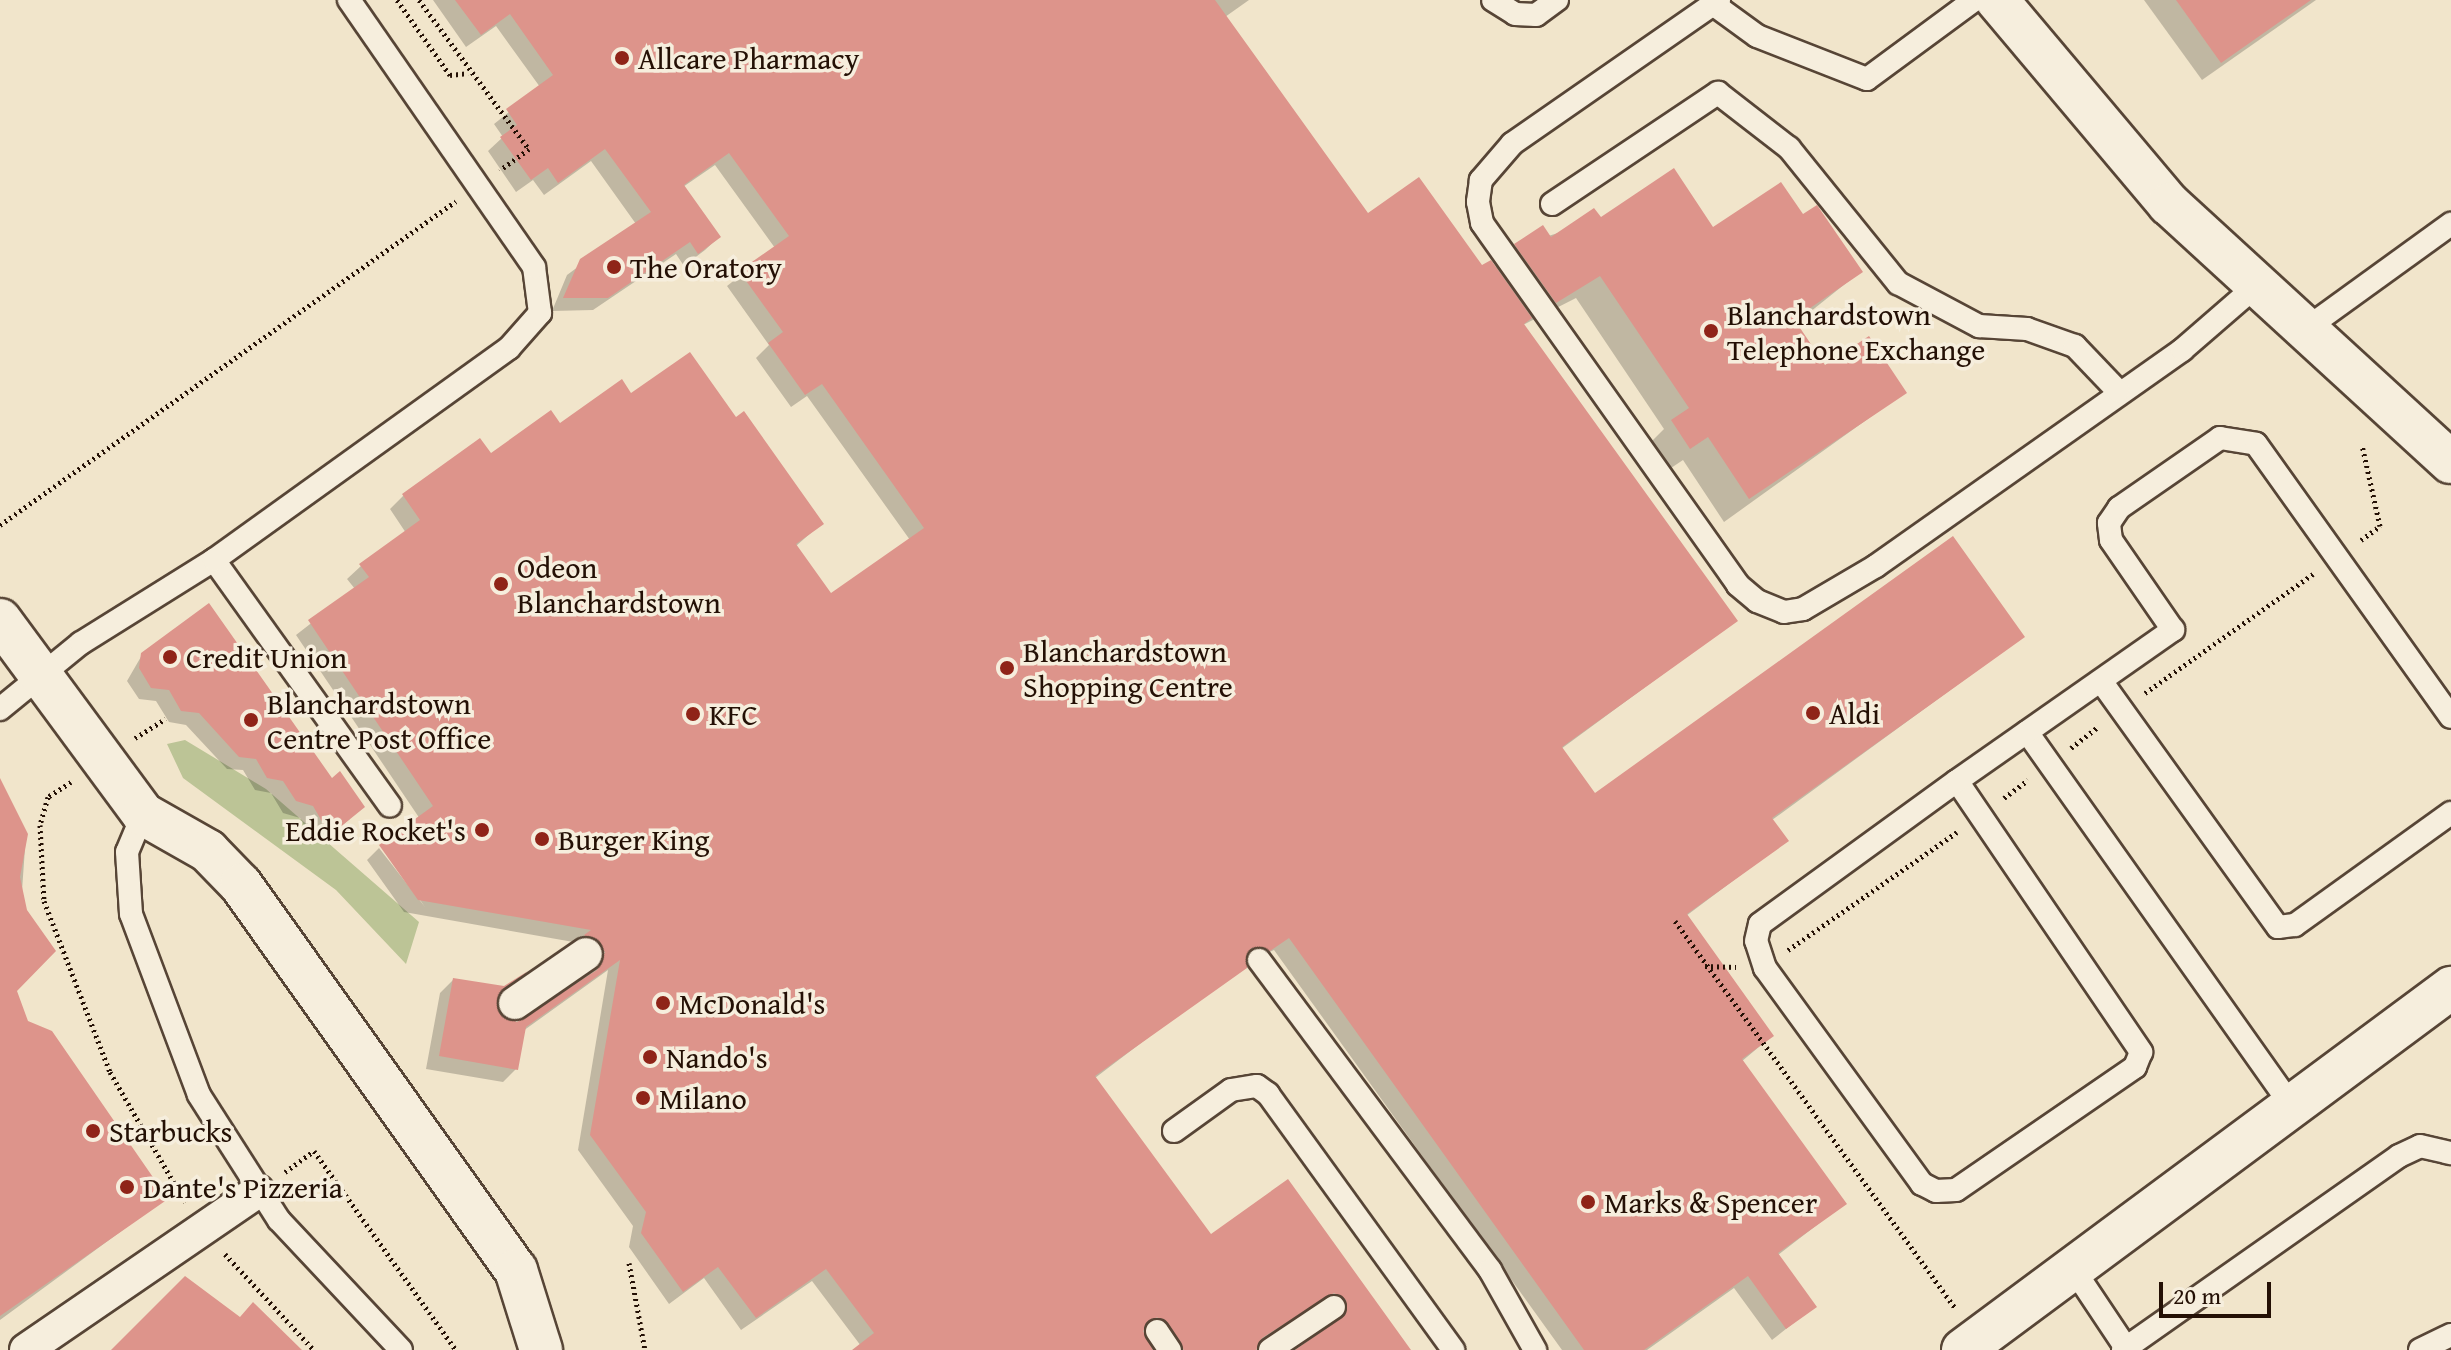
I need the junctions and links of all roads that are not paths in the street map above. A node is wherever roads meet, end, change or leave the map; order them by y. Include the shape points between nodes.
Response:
1 (349, 0) edge
2 (1493, 0) edge
3 (1557, 0) edge
4 (1974, 0) edge
5 (1997, 0) edge
6 (1716, 2) edge
7 (1552, 204) dead end
8 (2449, 231) edge
9 (2256, 286) junction
10 (2303, 331) junction
11 (2118, 391) junction
12 (2451, 462) edge
13 (214, 560) junction
14 (0, 620) edge
15 (42, 677) junction
16 (2101, 681) junction
17 (0, 709) edge
18 (2451, 717) edge
19 (2027, 732) junction
20 (1957, 781) junction
21 (390, 806) dead end
22 (2451, 813) edge
23 (143, 814) junction
24 (586, 954) dead end
25 (1259, 960) dead end
26 (2451, 988) edge
27 (515, 1003) dead end
28 (2295, 1110) junction
29 (1174, 1131) dead end
30 (2451, 1153) edge
31 (258, 1191) junction
32 (2074, 1270) junction
33 (1334, 1307) dead end
34 (1157, 1331) dead end
35 (2451, 1335) edge
36 (1970, 1345) edge
37 (2125, 1349) edge
38 (26, 1350) edge
39 (401, 1350) edge
40 (541, 1350) edge
41 (1170, 1350) edge
42 (1270, 1350) edge
43 (1453, 1350) edge
44 (1535, 1350) edge
45 (2420, 1350) edge

1 - 13 lane via 534,267 541,288 532,327
2 - 3 lane via 1515,14 1536,15
4 - 6 lane via 1867,79 1757,36
5 - 9 street via 2169,204
6 - 11 lane via 1512,144 1481,180 1478,202 1482,223 1738,585 1784,612 1817,603
7 - 11 lane via 1718,93 1789,148 1898,283 1979,326 2027,329 2075,346
8 - 10 lane
9 - 10 street
9 - 11 lane
10 - 12 street
13 - 15 lane via 102,628
13 - 21 lane
14 - 15 street
15 - 17 lane
15 - 23 street
16 - 18 lane via 2173,630 2111,540 2109,523 2220,438 2256,444
16 - 19 lane
16 - 22 lane via 2278,927 2295,925
19 - 20 lane
19 - 28 lane
20 - 20 lane via 2141,1052 2135,1067 1956,1190 1936,1191 1922,1184 1765,968 1756,941 1768,918
23 - 31 lane via 126,867 140,949 199,1095
23 - 40 street via 208,851 241,885 516,1270
24 - 27 street
25 - 44 lane via 1490,1270
26 - 28 street
28 - 32 street
29 - 43 lane via 1231,1090 1257,1086 1268,1094
30 - 37 lane via 2420,1146 2399,1156
31 - 38 street
31 - 39 lane
32 - 36 street
32 - 37 lane
33 - 42 lane
34 - 41 lane
35 - 45 lane

